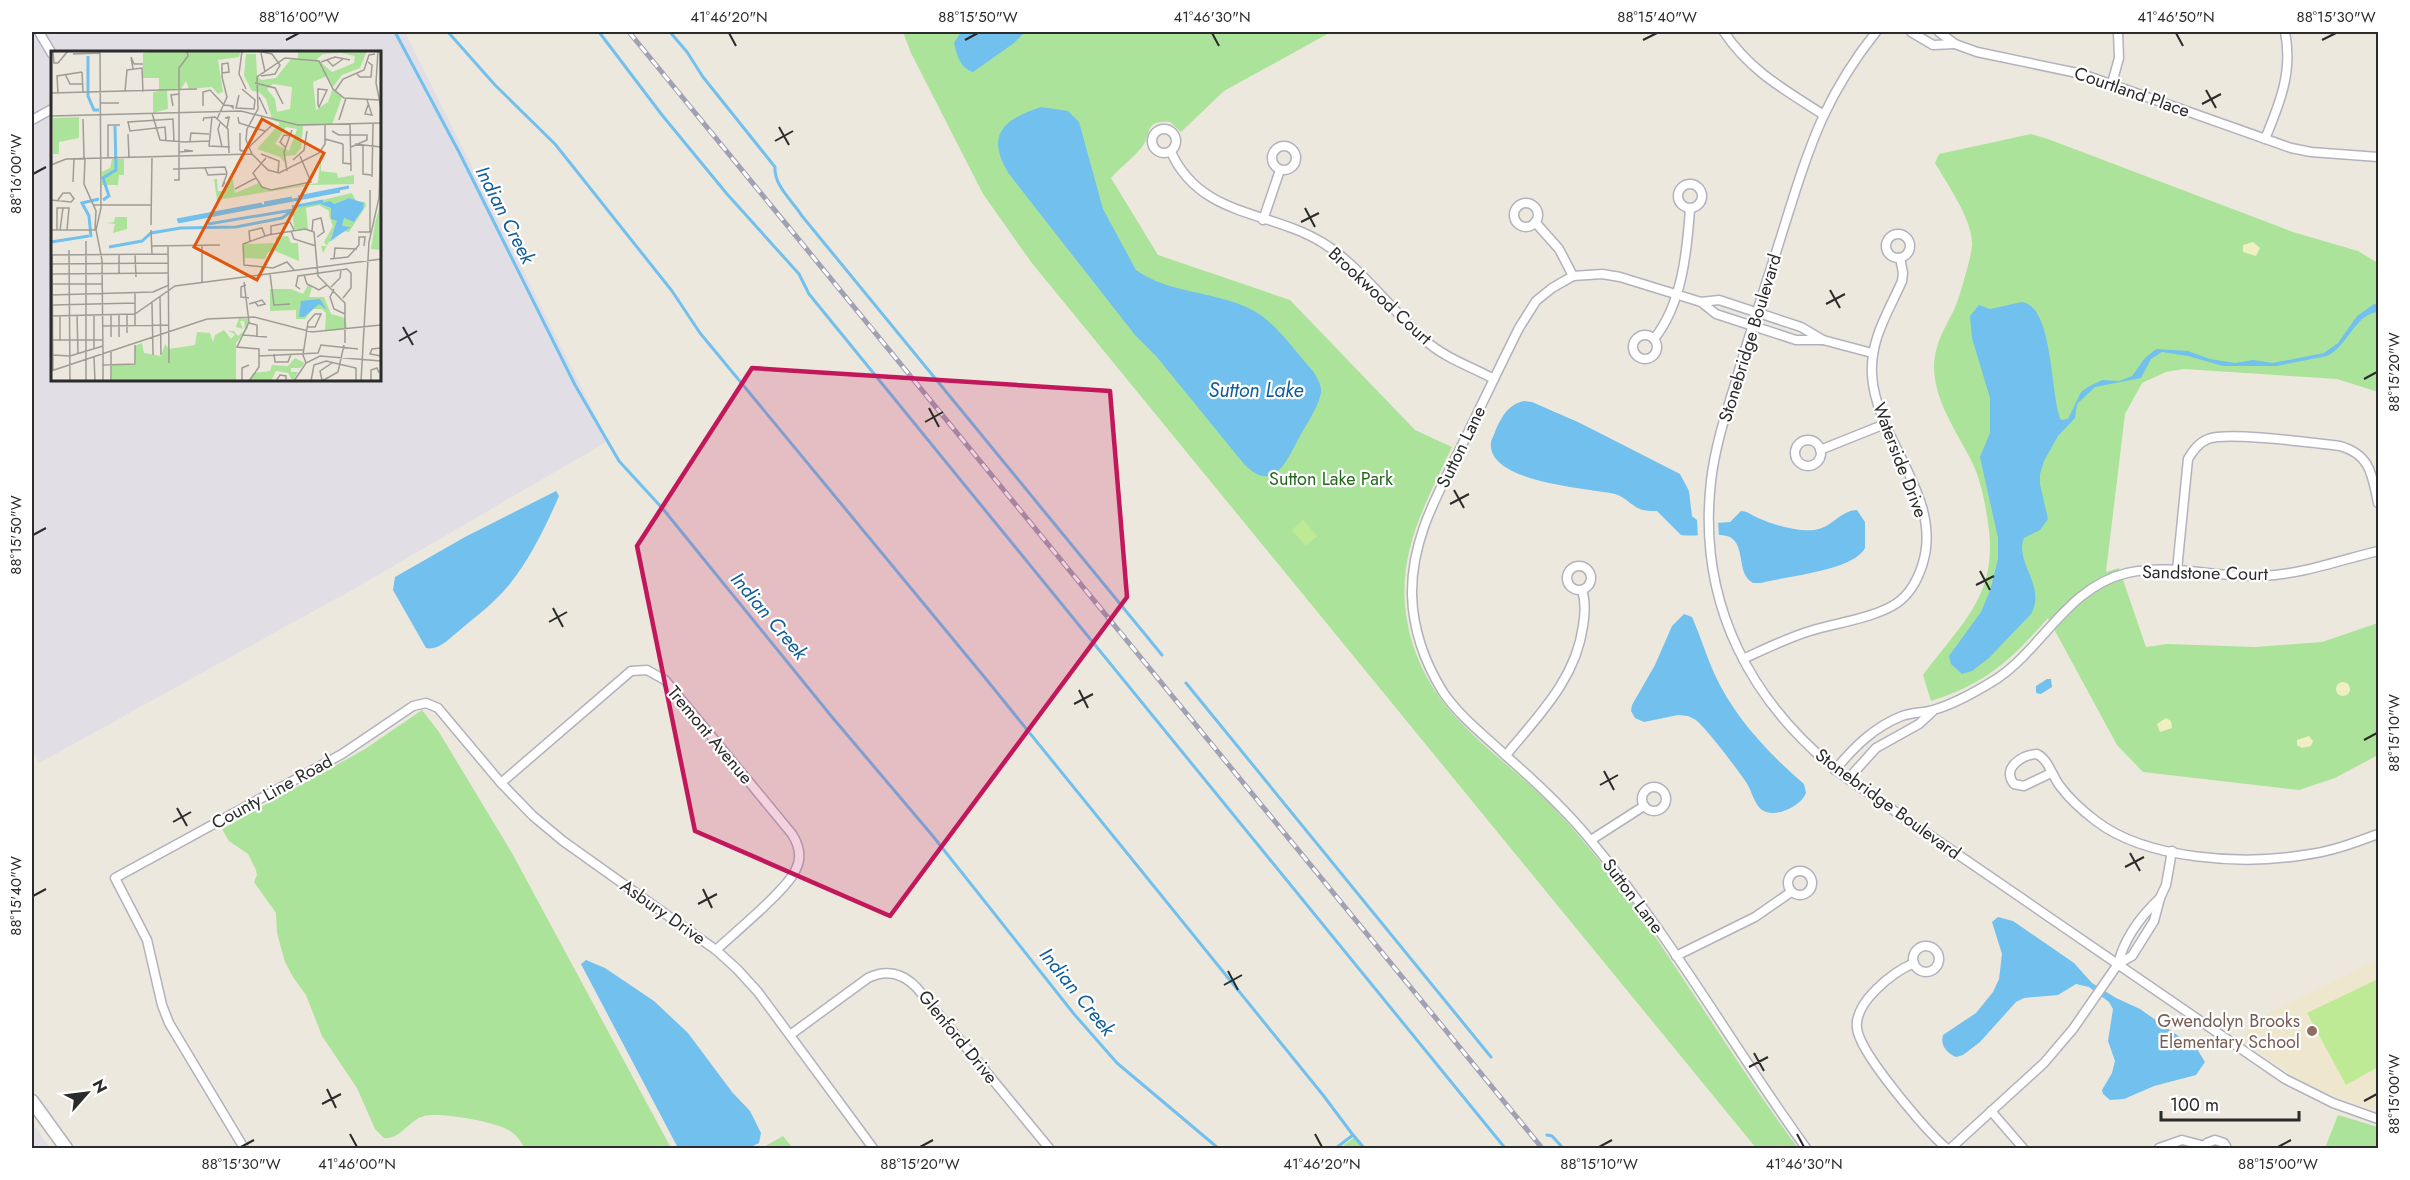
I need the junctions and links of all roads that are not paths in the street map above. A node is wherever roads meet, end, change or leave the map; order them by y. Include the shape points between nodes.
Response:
1 (39, 32) edge
2 (1724, 32) edge
3 (1875, 32) edge
4 (1911, 32) edge
5 (1939, 32) edge
6 (2118, 32) edge
7 (2285, 32) edge
8 (1955, 44) junction
9 (51, 52) edge
10 (2112, 83) junction
11 (51, 110) edge
12 (1824, 115) junction
13 (32, 120) edge
14 (2265, 139) junction
15 (1171, 152) dead end
16 (2379, 157) edge
17 (1280, 170) dead end
18 (1690, 208) dead end
19 (1263, 219) junction
20 (1535, 222) dead end
21 (1900, 258) dead end
22 (1573, 276) junction
23 (1676, 296) junction
24 (1701, 302) junction
25 (1756, 312) junction
26 (1752, 326) junction
27 (1654, 339) dead end
28 (1823, 339) junction
29 (1872, 352) junction
30 (1494, 379) junction
31 (1885, 424) junction
32 (1821, 450) dead end
33 (2379, 503) edge
34 (2379, 551) edge
35 (2177, 570) junction
36 (1582, 590) dead end
37 (1743, 659) junction
38 (426, 703) joint
39 (1933, 710) junction
40 (1506, 755) junction
41 (1835, 770) junction
42 (2051, 773) junction
43 (1848, 779) junction
44 (501, 783) junction
45 (1644, 806) dead end
46 (2379, 834) edge
47 (1591, 840) junction
48 (2172, 851) junction
49 (1791, 892) dead end
50 (2160, 898) junction
51 (716, 950) junction
52 (1676, 956) junction
53 (1914, 963) dead end
54 (2118, 964) junction
55 (790, 1035) junction
56 (32, 1101) edge
57 (1991, 1111) junction
58 (2379, 1119) edge
59 (2204, 1147) edge
60 (66, 1149) edge
61 (244, 1149) edge
62 (873, 1149) edge
63 (1049, 1149) edge
64 (1806, 1149) edge
65 (1946, 1149) edge
66 (1951, 1149) edge
67 (2023, 1149) edge
68 (2158, 1149) edge
69 (2227, 1149) edge

1 - 9 street
2 - 12 street via 1762,75
3 - 12 street, Stonebridge Boulevard
4 - 8 street, Courtland Place via 1933,45
5 - 8 street, Courtland Place
6 - 10 street via 2119,58
7 - 14 street via 2289,63 2286,82
8 - 10 street, Courtland Place
10 - 14 street, Courtland Place
11 - 13 street
12 - 25 street, Stonebridge Boulevard
14 - 16 street, Courtland Place via 2301,151
15 - 19 street, Brookwood Court via 1186,178 1205,195
17 - 19 street
18 - 23 street
19 - 30 street, Brookwood Court via 1323,243 1426,341
20 - 22 street via 1559,249
21 - 29 street, Waterside Drive via 1902,281
22 - 23 street, Sutton Lane via 1620,277
22 - 30 street, Sutton Lane via 1544,294 1530,309
23 - 24 street, Sutton Lane
23 - 27 street via 1664,327
24 - 25 street, Sutton Lane via 1719,300
24 - 26 street via 1716,314
25 - 26 street, Stonebridge Boulevard
25 - 28 street, Sutton Lane
26 - 28 street via 1796,340
26 - 37 street, Stonebridge Boulevard via 1716,451 1709,519 1721,605
28 - 29 street, Sutton Lane
29 - 31 street, Waterside Drive via 1874,392
30 - 40 street, Sutton Lane via 1420,536 1412,597 1419,639 1436,679 1456,709
31 - 32 street
31 - 37 street, Waterside Drive via 1917,492 1926,524 1924,561 1914,585 1889,608 1790,638
33 - 35 street via 2367,464 2351,449 2232,436 2209,439 2197,446 2188,459
34 - 35 street, Sandstone Court via 2264,576
35 - 39 street, Sandstone Court via 2134,572 2096,585 2069,606 2023,657 1999,677
36 - 40 street via 1586,608 1572,667
37 - 41 street, Stonebridge Boulevard via 1778,713
38 - 44 street, Asbury Drive via 438,708
38 - 61 street, County Line Road via 413,706 342,754 115,878 147,939 169,1023
39 - 41 street, Sandstone Court via 1902,716 1875,730
39 - 43 street, Sandstone Court via 1919,724 1876,747
40 - 47 street, Sutton Lane
41 - 43 street, Stonebridge Boulevard
42 - 42 street via 2037,754 2015,763 2009,776 2014,784 2024,786
42 - 48 street via 2076,805 2106,828 2127,839
43 - 54 street, Stonebridge Boulevard
44 - 51 street, Asbury Drive via 563,841
44 - 51 street, Tremont Avenue via 624,675 647,670 665,680 792,834 799,850 793,876
45 - 47 street
46 - 48 street via 2330,850 2279,859
47 - 52 street, Sutton Lane
48 - 50 street
49 - 52 street via 1755,917
50 - 54 street via 2121,948
50 - 54 street via 2150,930 2132,956
51 - 55 street, Asbury Drive via 750,982
52 - 64 street, Sutton Lane
53 - 65 street via 1889,977 1863,1005 1857,1029 1865,1050 1920,1123
54 - 57 street via 2044,1063
54 - 58 street, Stonebridge Boulevard via 2285,1079 2327,1101
55 - 62 street, Asbury Drive
55 - 63 street, Glenford Drive via 868,978 886,972 903,976
56 - 60 street
57 - 66 street
57 - 67 street
59 - 68 street via 2182,1140
59 - 69 street via 2214,1140 2224,1143

